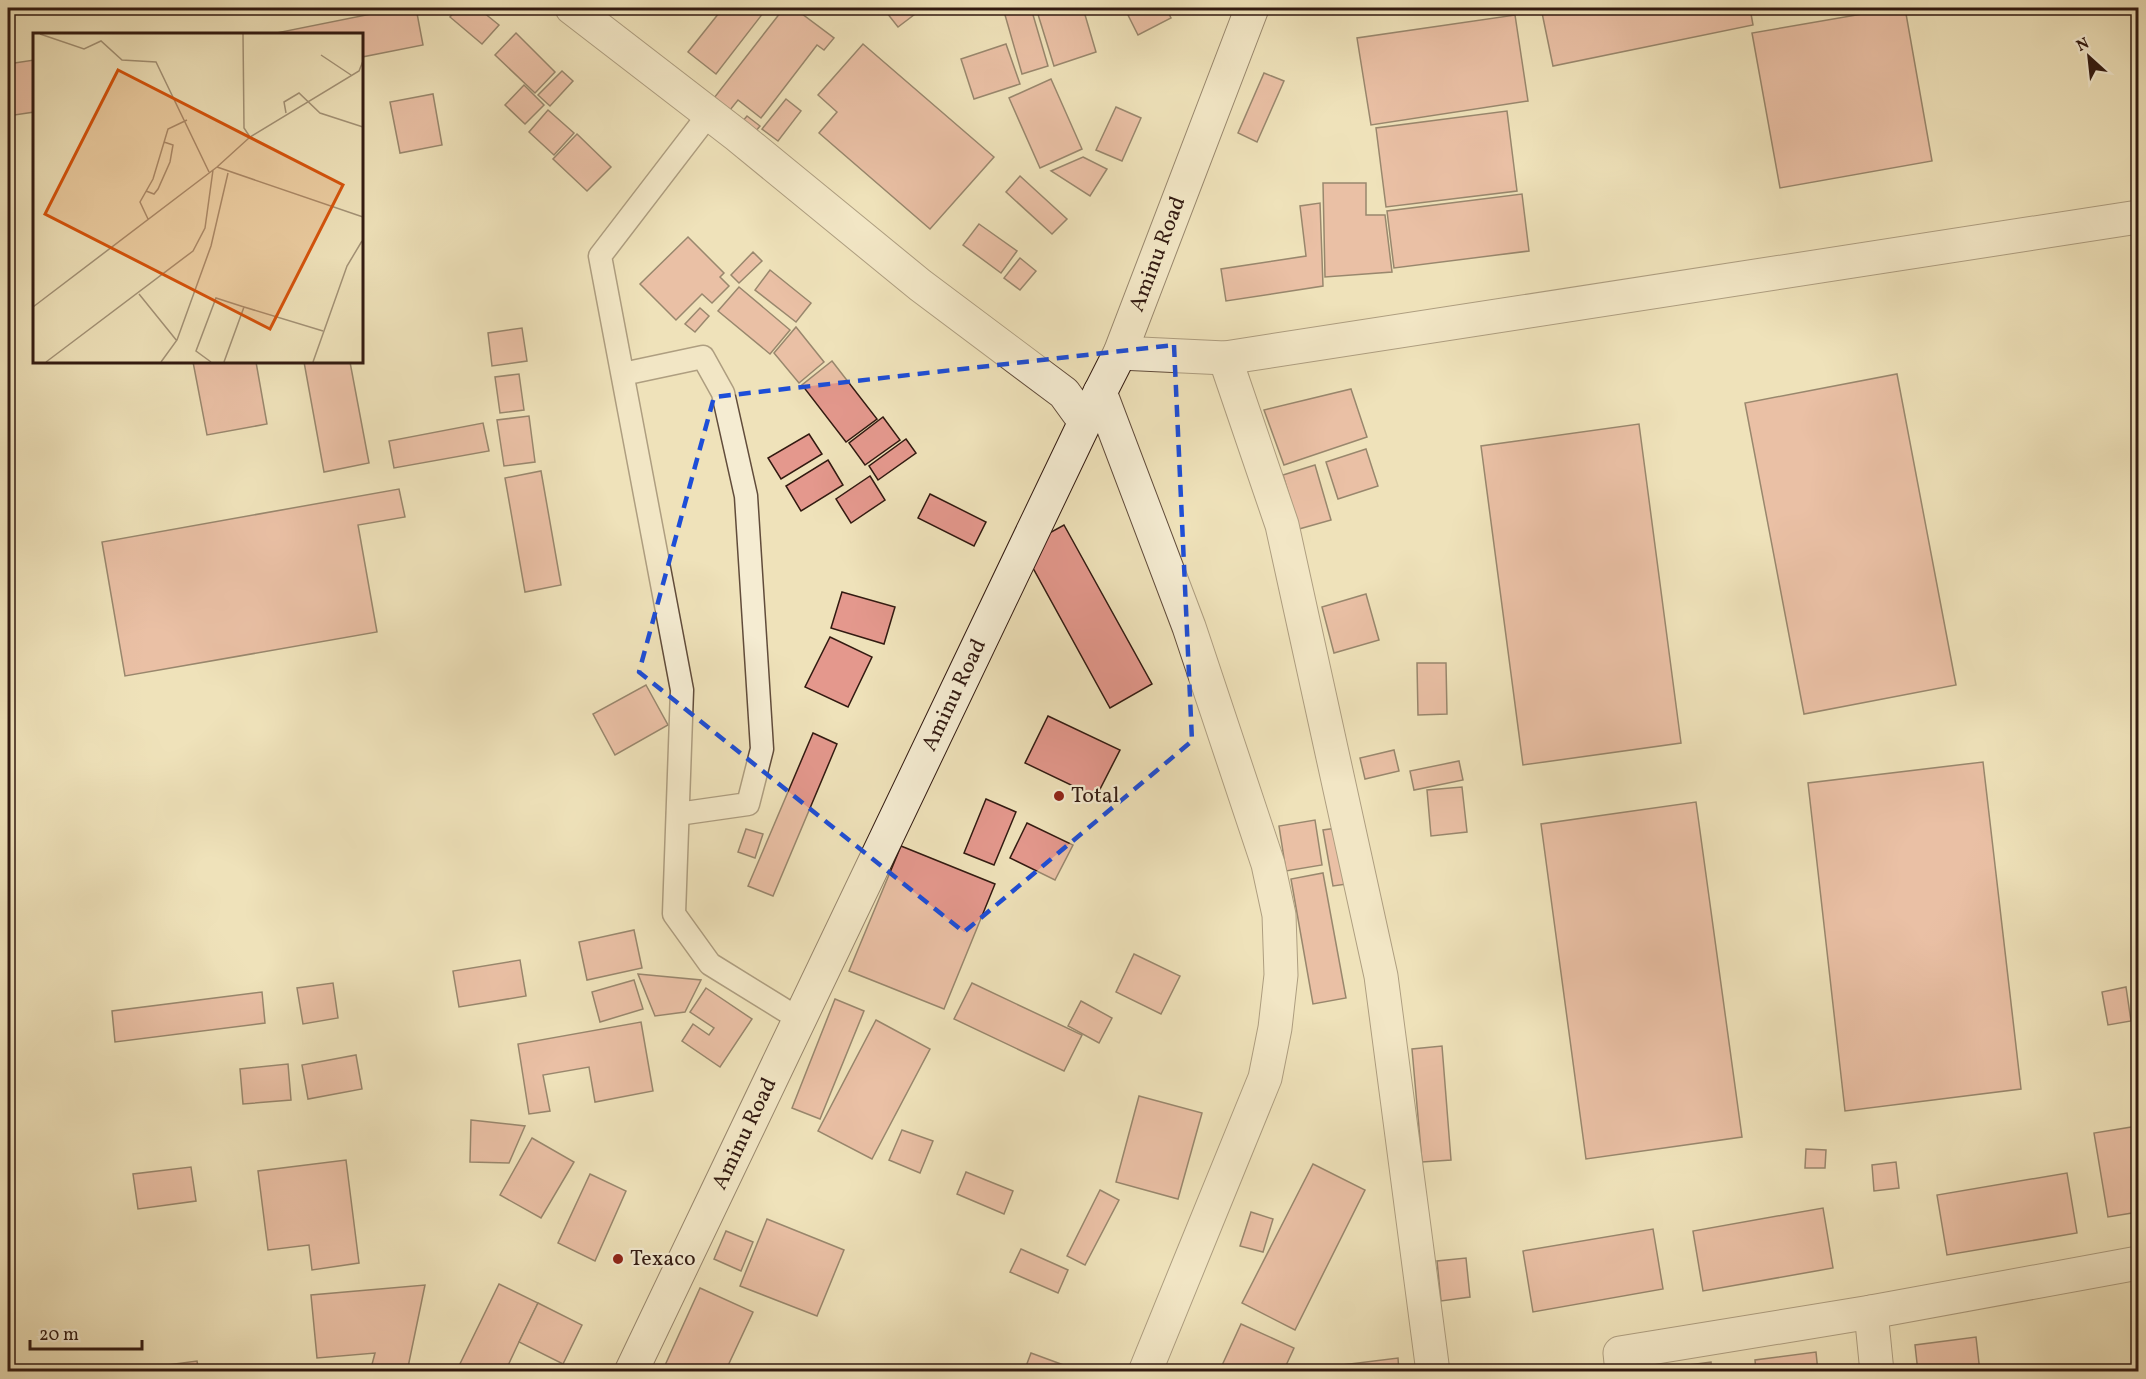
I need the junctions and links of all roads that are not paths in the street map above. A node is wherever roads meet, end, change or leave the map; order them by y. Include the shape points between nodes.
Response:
1 (572, 8) edge
2 (1252, 8) edge
3 (709, 114) junction
4 (2139, 217) edge
5 (1120, 353) junction
6 (1225, 358) junction
7 (623, 374) junction
8 (1100, 392) junction
9 (1084, 422) junction
10 (678, 814) junction
11 (800, 1019) junction
12 (2139, 1263) edge
13 (1871, 1312) junction
14 (631, 1371) edge
15 (1145, 1371) edge
16 (1433, 1371) edge
17 (1622, 1371) edge
18 (1877, 1371) edge

1 - 3 street
2 - 5 street, Aminu Road
3 - 7 lane via 600,256
3 - 9 street via 920,285 1064,393
4 - 6 street
5 - 6 street
5 - 8 street, Aminu Road
6 - 16 street via 1282,525 1381,976
7 - 10 lane via 682,690
7 - 10 lane via 703,357 723,393 746,496 762,749 748,804
8 - 9 street, Aminu Road
8 - 15 street via 1189,627 1268,864 1280,915 1281,975 1265,1078
9 - 11 street, Aminu Road
10 - 11 lane via 674,914 710,964
11 - 14 street, Aminu Road
12 - 13 street
13 - 17 street via 1620,1353
13 - 18 street

